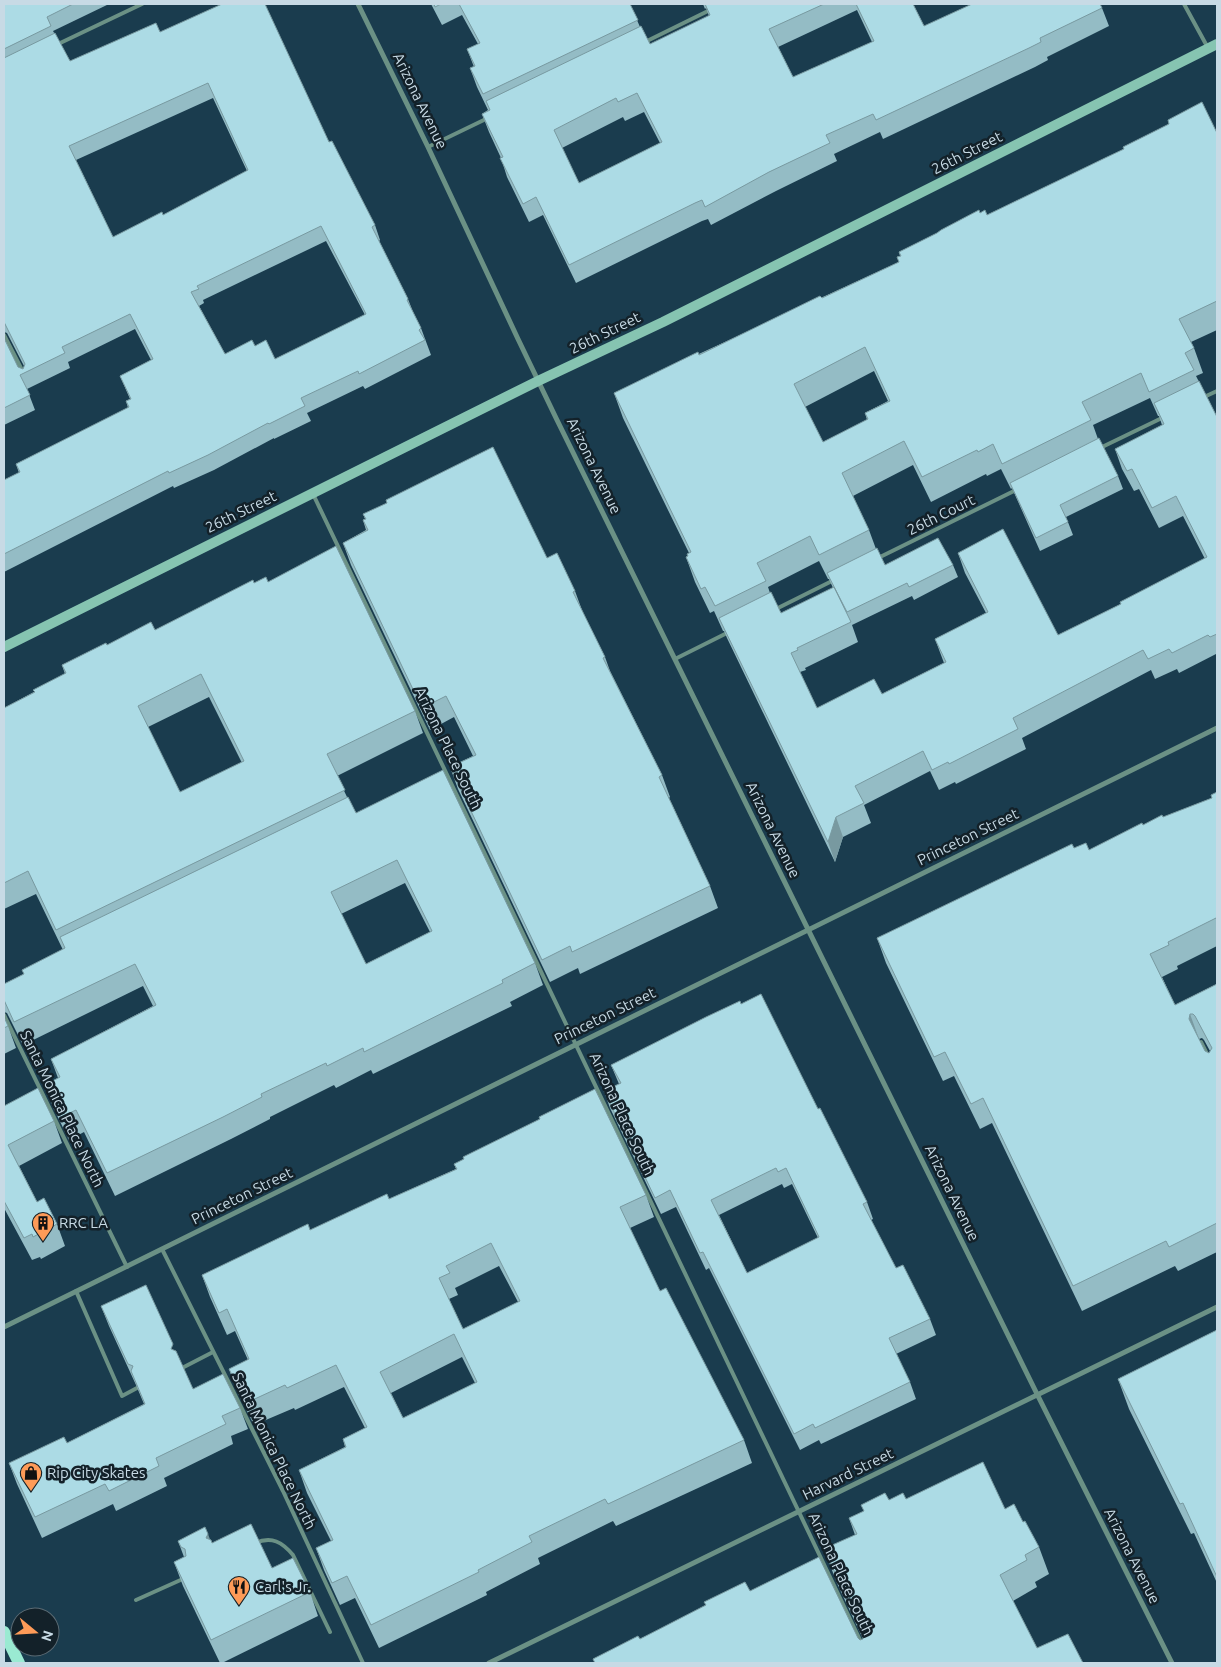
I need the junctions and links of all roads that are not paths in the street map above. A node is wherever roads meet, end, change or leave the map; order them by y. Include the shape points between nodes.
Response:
1 (142, 4) edge
2 (358, 4) edge
3 (1184, 4) edge
4 (715, 8) edge
5 (643, 43) edge
6 (55, 46) edge
7 (1213, 46) edge
8 (491, 116) edge
9 (428, 147) junction
10 (4, 334) edge
11 (28, 380) edge
12 (538, 381) junction
13 (1217, 391) edge
14 (1200, 400) edge
15 (1173, 413) edge
16 (1093, 452) edge
17 (1022, 488) edge
18 (313, 494) junction
19 (871, 562) edge
20 (835, 580) edge
21 (773, 611) edge
22 (737, 628) edge
23 (4, 647) edge
24 (675, 659) junction
25 (1217, 728) edge
26 (446, 771) junction
27 (438, 776) edge
28 (808, 930) junction
29 (4, 1015) edge
30 (1201, 1042) edge
31 (577, 1044) junction
32 (1209, 1058) edge
33 (162, 1249) junction
34 (127, 1266) junction
35 (76, 1291) junction
36 (1217, 1307) edge
37 (4, 1327) edge
38 (213, 1352) junction
39 (182, 1368) edge
40 (137, 1388) edge
41 (1037, 1394) junction
42 (799, 1512) junction
43 (248, 1547) edge
44 (191, 1574) edge
45 (136, 1600) dead end
46 (4, 1632) edge
47 (330, 1632) dead end
48 (862, 1645) edge
49 (19, 1663) edge
50 (363, 1663) edge
51 (489, 1663) edge
52 (1172, 1663) edge

1 - 6 lane
2 - 9 street, Arizona Avenue
3 - 7 lane
4 - 5 lane
7 - 12 main road, 26th Street
8 - 9 lane
9 - 12 street, Arizona Avenue
10 - 11 lane
12 - 18 main road, 26th Street
12 - 24 street, Arizona Avenue
13 - 14 lane
15 - 16 lane
17 - 19 lane, 26th Court
18 - 23 main road, 26th Street
18 - 26 lane, Arizona Place South
20 - 21 lane
22 - 24 lane
24 - 28 street, Arizona Avenue
25 - 28 street, Princeton Street
26 - 27 lane
26 - 31 lane, Arizona Place South
28 - 31 street, Princeton Street
28 - 41 street, Arizona Avenue
29 - 34 lane, Santa Monica Place North
30 - 32 lane
31 - 33 street, Princeton Street
31 - 42 lane, Arizona Place South
33 - 34 street, Princeton Street
33 - 38 lane, Santa Monica Place North
34 - 35 street, Princeton Street
35 - 37 street, Princeton Street
35 - 40 lane via 122,1396
36 - 41 street, Harvard Street
38 - 39 lane
38 - 50 lane, Santa Monica Place North
41 - 42 street, Harvard Street
41 - 52 street, Arizona Avenue
42 - 48 lane, Arizona Place South
42 - 51 street, Harvard Street
43 - 47 lane via 272,1539 285,1546 293,1555
44 - 45 lane
46 - 49 main road

